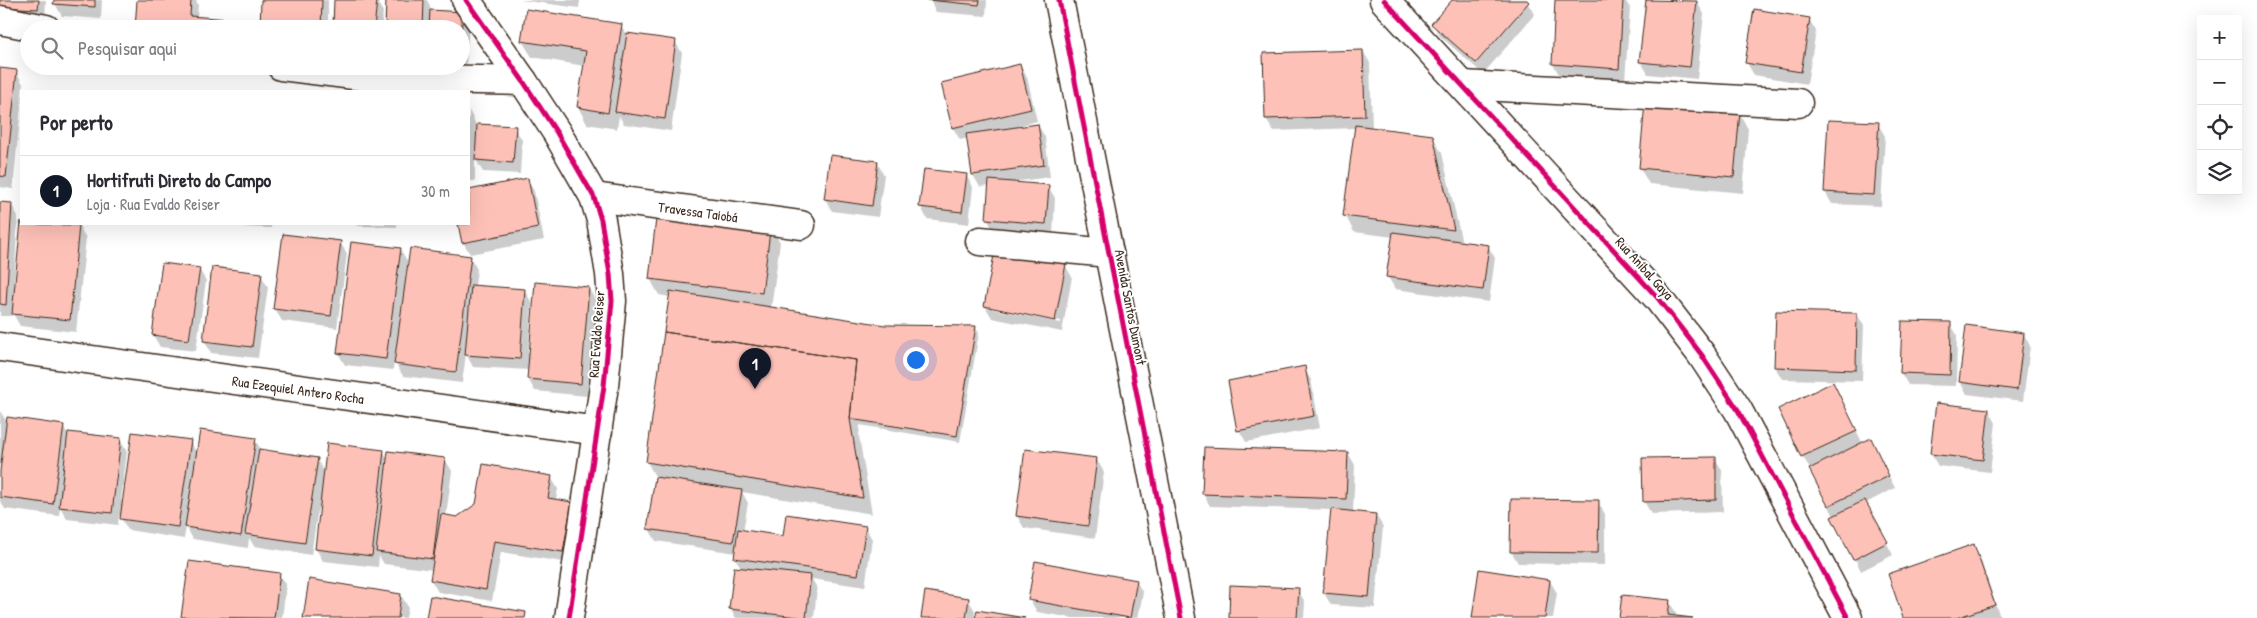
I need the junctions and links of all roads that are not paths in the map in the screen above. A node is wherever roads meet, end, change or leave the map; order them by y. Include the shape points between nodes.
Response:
1 (466, 0) edge
2 (1059, 0) edge
3 (1384, 0) edge
4 (0, 20) edge
5 (20, 24) edge
6 (354, 75) edge
7 (523, 81) junction
8 (1463, 85) junction
9 (1798, 103) dead end
10 (594, 197) junction
11 (801, 225) dead end
12 (980, 241) dead end
13 (1109, 253) junction
14 (0, 346) edge
15 (598, 431) junction
16 (570, 618) edge
17 (1181, 618) edge
18 (1848, 618) edge

1 - 7 street, Rua Evaldo Reiser
2 - 13 street, Avenida Santos Dumont
3 - 8 street, Rua Aníbal Gaya
4 - 5 street
6 - 7 street
7 - 10 street, Rua Evaldo Reiser
8 - 9 street
8 - 18 street, Rua Aníbal Gaya via 1656,297 1701,354 1738,410
10 - 11 street, Travessa Taiobá
10 - 15 street, Rua Evaldo Reiser via 601,220 612,301
12 - 13 street
13 - 17 street, Avenida Santos Dumont
14 - 15 street, Rua Ezequiel Antero Rocha
15 - 16 street, Rua Evaldo Reiser

